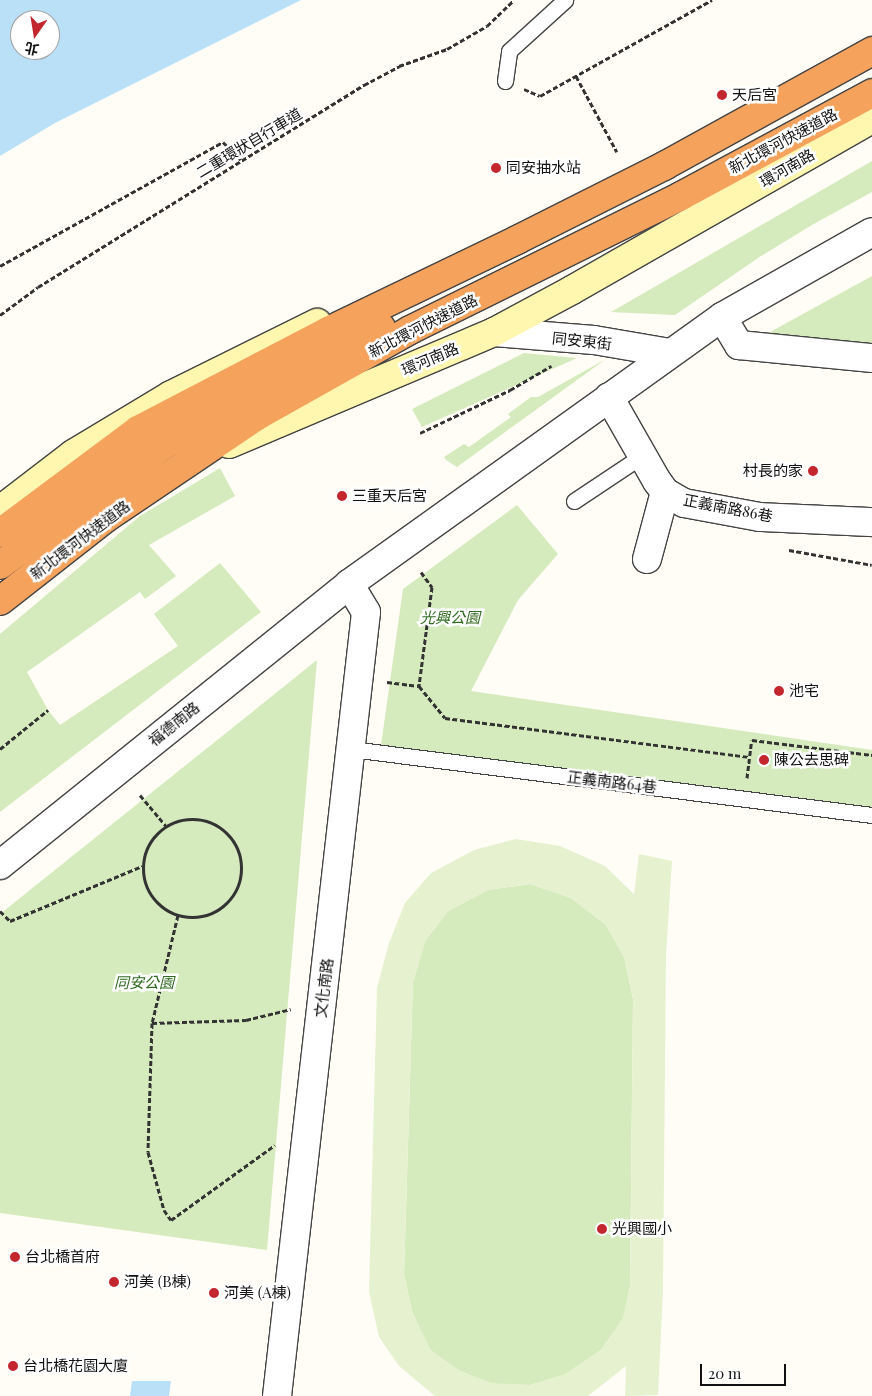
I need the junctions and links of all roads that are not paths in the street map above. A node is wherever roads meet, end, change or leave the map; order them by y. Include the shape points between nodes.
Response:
1 (564, 0) edge
2 (872, 43) edge
3 (872, 52) edge
4 (505, 81) dead end
5 (872, 93) edge
6 (872, 119) edge
7 (872, 232) edge
8 (517, 240) junction
9 (722, 318) junction
10 (494, 332) junction
11 (670, 353) junction
12 (872, 358) edge
13 (610, 396) junction
14 (643, 455) junction
15 (665, 492) junction
16 (574, 501) dead end
17 (0, 510) edge
18 (872, 522) edge
19 (0, 533) edge
20 (647, 559) dead end
21 (0, 565) edge
22 (349, 584) junction
23 (0, 601) edge
24 (0, 612) edge
25 (351, 749) junction
26 (872, 815) edge
27 (0, 865) edge
28 (277, 1396) edge

1 - 4 lane via 509,51
2 - 17 street via 706,137 171,395 73,454
3 - 8 highway via 664,166
5 - 23 highway, 新北環河快速道路 via 681,196 410,330 256,416 106,518
6 - 10 street, 環河南路
7 - 9 street, 福德南路
8 - 19 highway via 328,331 138,430
8 - 21 highway via 395,320 287,374 160,447
9 - 11 street, 福德南路
9 - 12 street via 739,345
10 - 11 street, 同安東街 via 594,340
10 - 24 street, 環河南路 via 232,441
11 - 13 street, 福德南路
13 - 14 street, 正義南路86巷
13 - 22 street, 福德南路
14 - 15 street, 正義南路86巷
14 - 16 lane
15 - 18 street, 正義南路86巷 via 684,502 760,516
15 - 20 street
22 - 25 street, 文化南路 via 366,612
22 - 27 street, 福德南路
25 - 26 lane, 正義南路64巷
25 - 28 street, 文化南路

